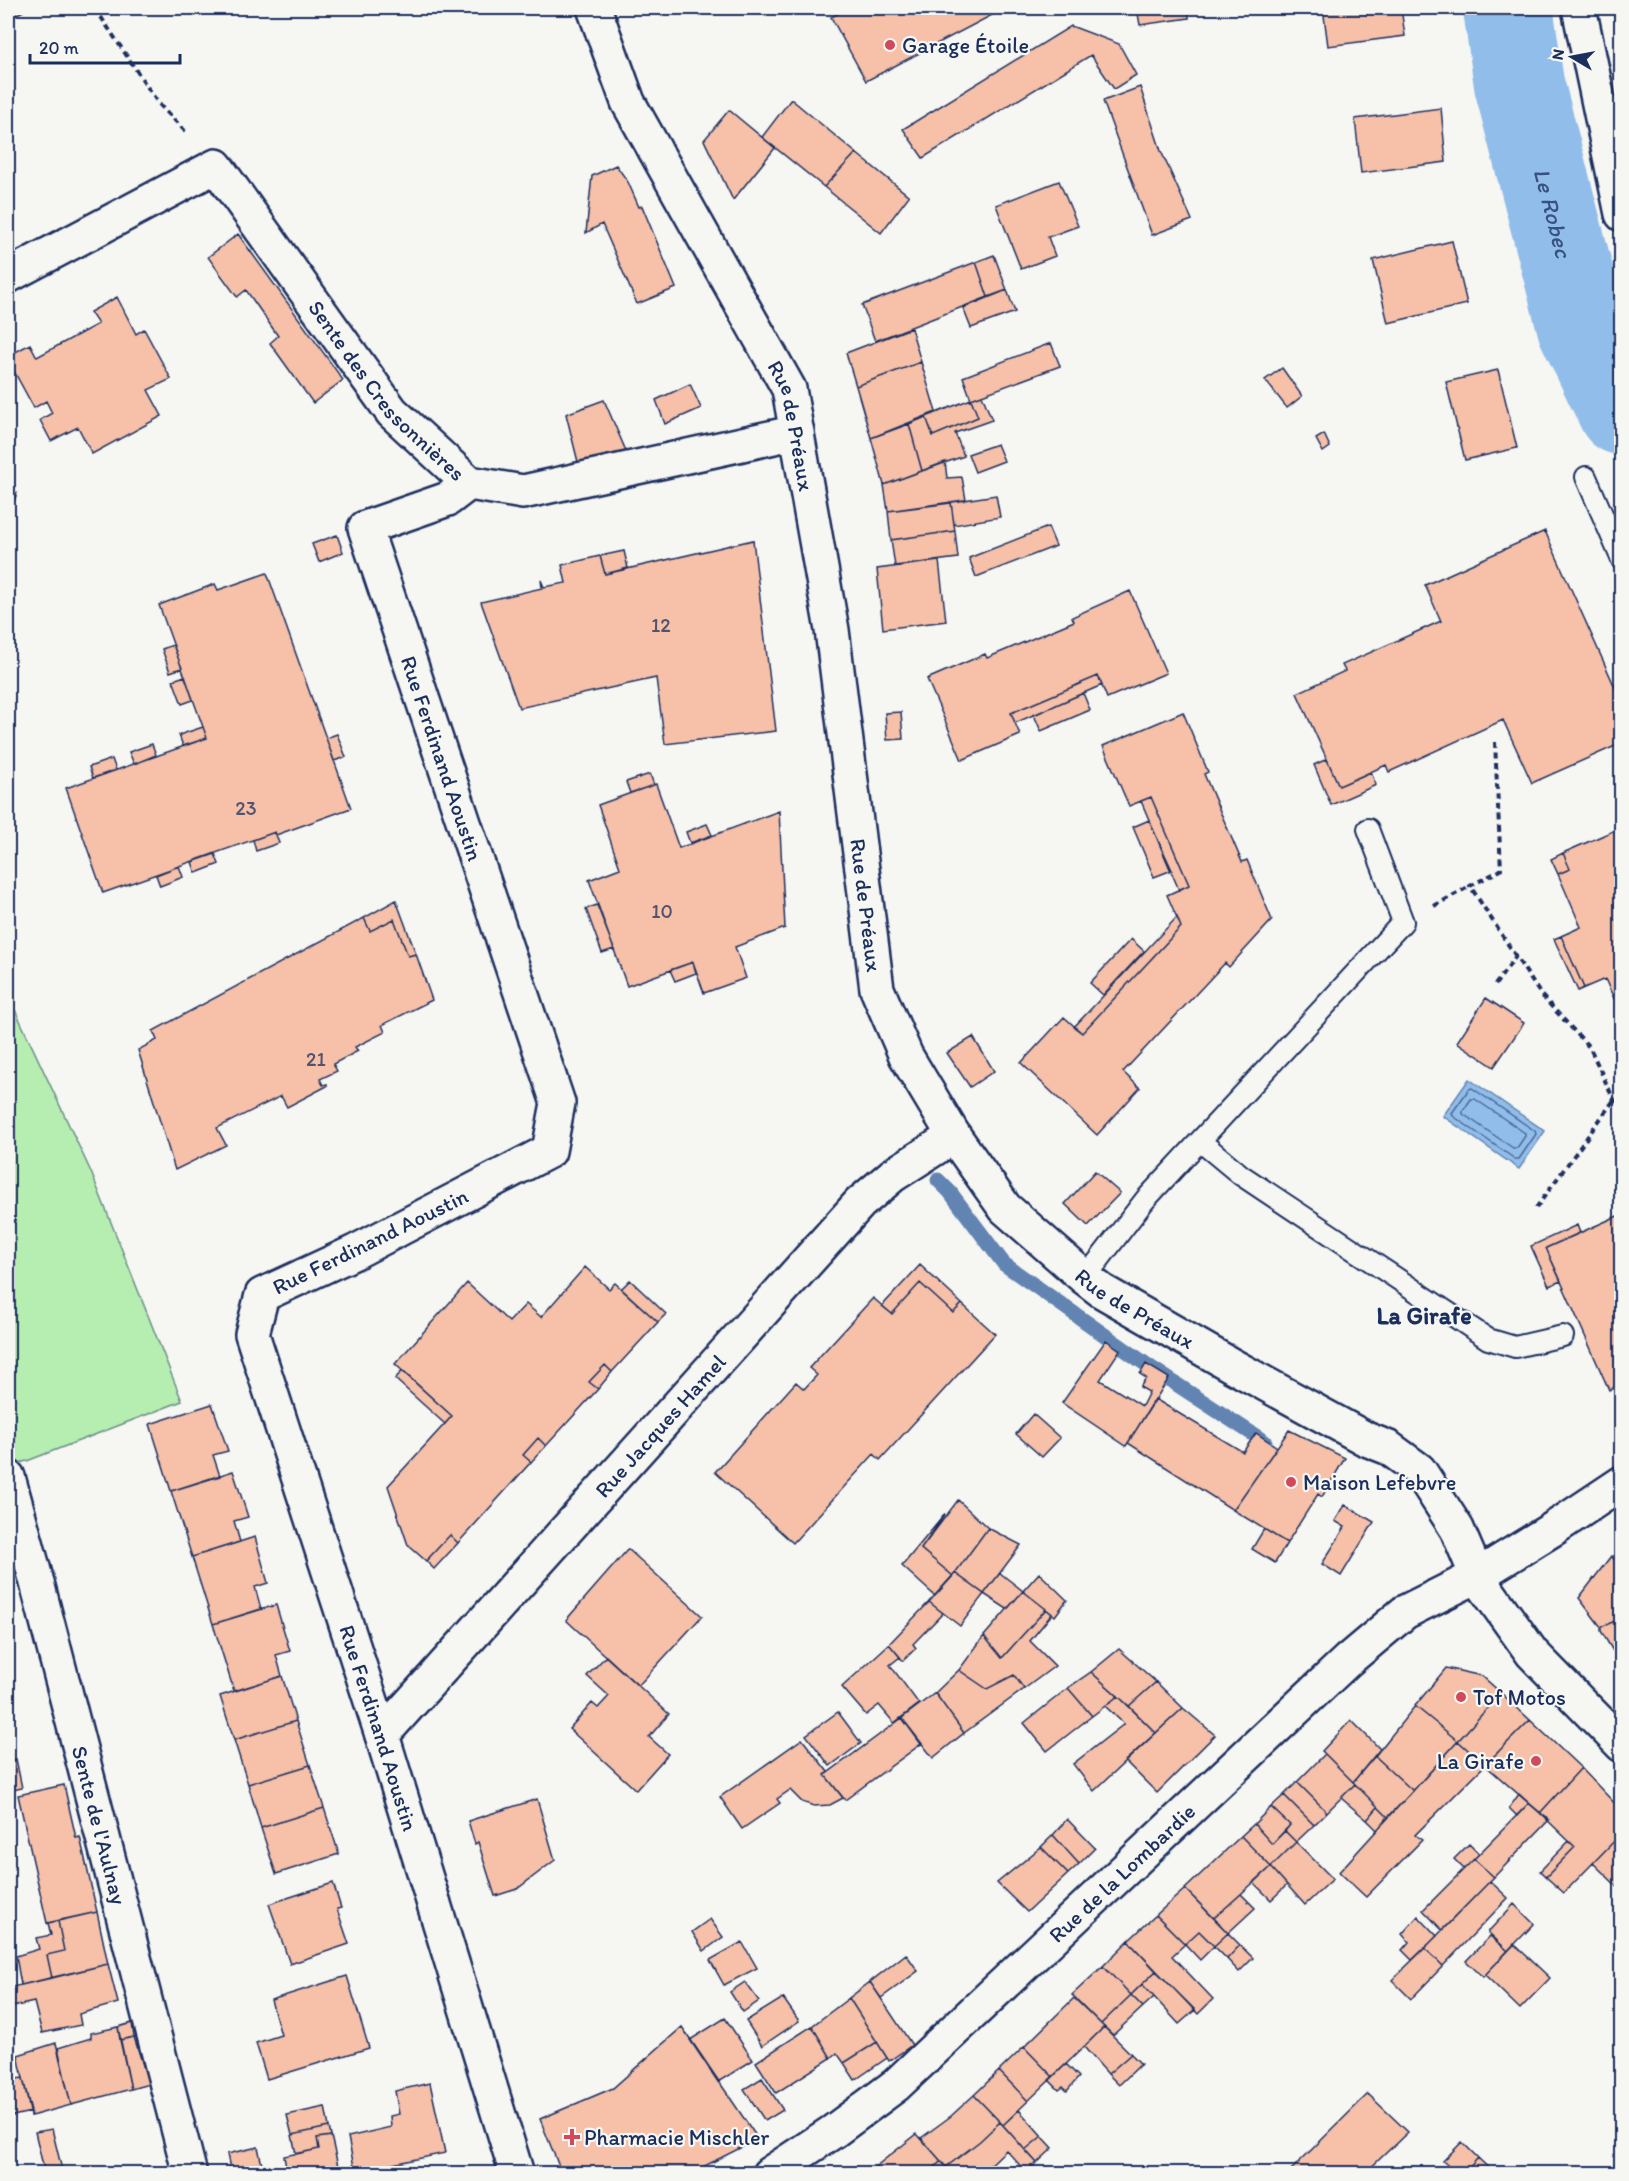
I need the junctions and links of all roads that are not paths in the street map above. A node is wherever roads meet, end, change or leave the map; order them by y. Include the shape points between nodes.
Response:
1 (594, 8) edge
2 (1579, 8) edge
3 (1622, 214) edge
4 (8, 276) edge
5 (797, 432) junction
6 (1586, 477) dead end
7 (469, 483) junction
8 (1622, 560) edge
9 (1368, 829) dead end
10 (954, 1136) junction
11 (1200, 1141) junction
12 (1085, 1278) junction
13 (1563, 1336) dead end
14 (8, 1477) edge
15 (1622, 1483) edge
16 (1477, 1576) junction
17 (382, 1735) junction
18 (1622, 1745) edge
19 (190, 2174) edge
20 (517, 2174) edge
21 (769, 2174) edge

1 - 5 street, Rue de Préaux via 628,102 789,389
2 - 3 street
4 - 7 street, Sente des Cressonnières via 216,166 392,412
5 - 7 street, Sente des Cressonnières via 523,492
5 - 10 street, Rue de Préaux via 832,630 877,989 906,1056
6 - 8 lane
7 - 17 street, Rue Ferdinand Aoustin via 448,499 365,528 558,1103 549,1150 355,1252 262,1294 252,1334
9 - 11 lane via 1403,922
10 - 12 street, Rue de Préaux via 1005,1208
10 - 17 street, Rue Jacques Hamel via 893,1175 860,1203
11 - 12 lane via 1145,1200
11 - 13 lane via 1241,1175 1488,1339 1515,1347
12 - 16 street, Rue de Préaux via 1231,1365 1389,1448 1419,1470 1456,1529
14 - 19 street, Sente de l'Aulnay
15 - 16 street, Rue de la Lombardie
16 - 18 street, Rue de Préaux via 1532,1653
16 - 21 street, Rue de la Lombardie via 1405,1612 1348,1660 896,2085
17 - 20 street, Rue Ferdinand Aoustin

